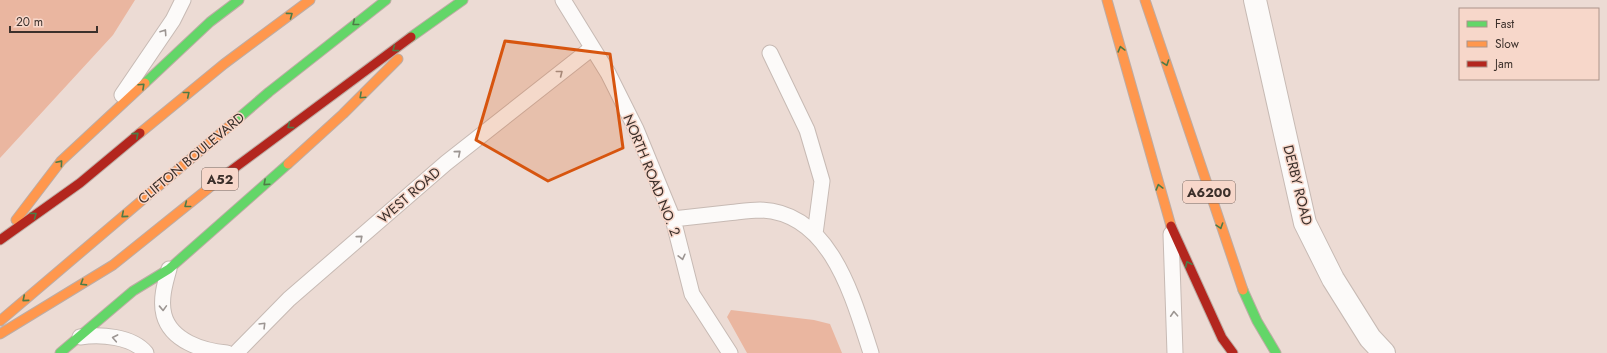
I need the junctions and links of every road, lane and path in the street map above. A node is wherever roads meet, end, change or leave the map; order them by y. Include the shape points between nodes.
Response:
1 (182, 0) edge
2 (239, 0) edge
3 (310, 0) edge
4 (386, 0) edge
5 (463, 0) edge
6 (562, 0) edge
7 (1107, 0) edge
8 (1146, 0) edge
9 (1255, 0) edge
10 (437, 17) junction
11 (592, 48) junction
12 (770, 53) dead end
13 (104, 123) junction
14 (673, 219) junction
15 (1170, 225) junction
16 (815, 234) junction
17 (1, 239) edge
18 (169, 269) junction
19 (0, 321) edge
20 (0, 334) edge
21 (80, 337) junction
22 (60, 353) edge
23 (146, 353) edge
24 (227, 353) edge
25 (236, 353) edge
26 (730, 353) edge
27 (871, 353) edge
28 (1175, 353) edge
29 (1233, 353) edge
30 (1276, 353) edge
31 (1384, 353) edge

13 -> 1 lane via 173,20
13 -> 2 main road via 210,22
17 -> 3 main road via 80,183 224,64
4 -> 19 main road, CLIFTON BOULEVARD via 269,92
5 - 10 main road, A52
6 - 11 lane, NORTH ROAD NO. 2
15 -> 7 main road, A6200
8 -> 30 main road, A6200 via 1240,284 1257,321
9 - 31 street, DERBY ROAD via 1305,223 1333,279 1370,338
10 -> 18 main road via 372,86
10 -> 20 main road, A52 via 234,168 113,265
11 - 14 lane, NORTH ROAD NO. 2 via 608,73 636,130
25 -> 11 lane, WEST ROAD via 290,299 446,163
12 - 16 lane via 807,130 822,181
17 -> 13 main road via 61,161
14 - 16 lane via 772,211 794,218
14 -> 26 lane, NORTH ROAD NO. 2 via 692,294
28 -> 15 lane
29 -> 15 main road, A6200 via 1222,338
16 - 27 lane via 833,258 847,284
18 - 21 main road via 144,284
18 -> 24 lane via 163,289 164,314 168,324 175,332 198,347
21 - 22 main road
23 -> 21 lane via 132,342 95,335

